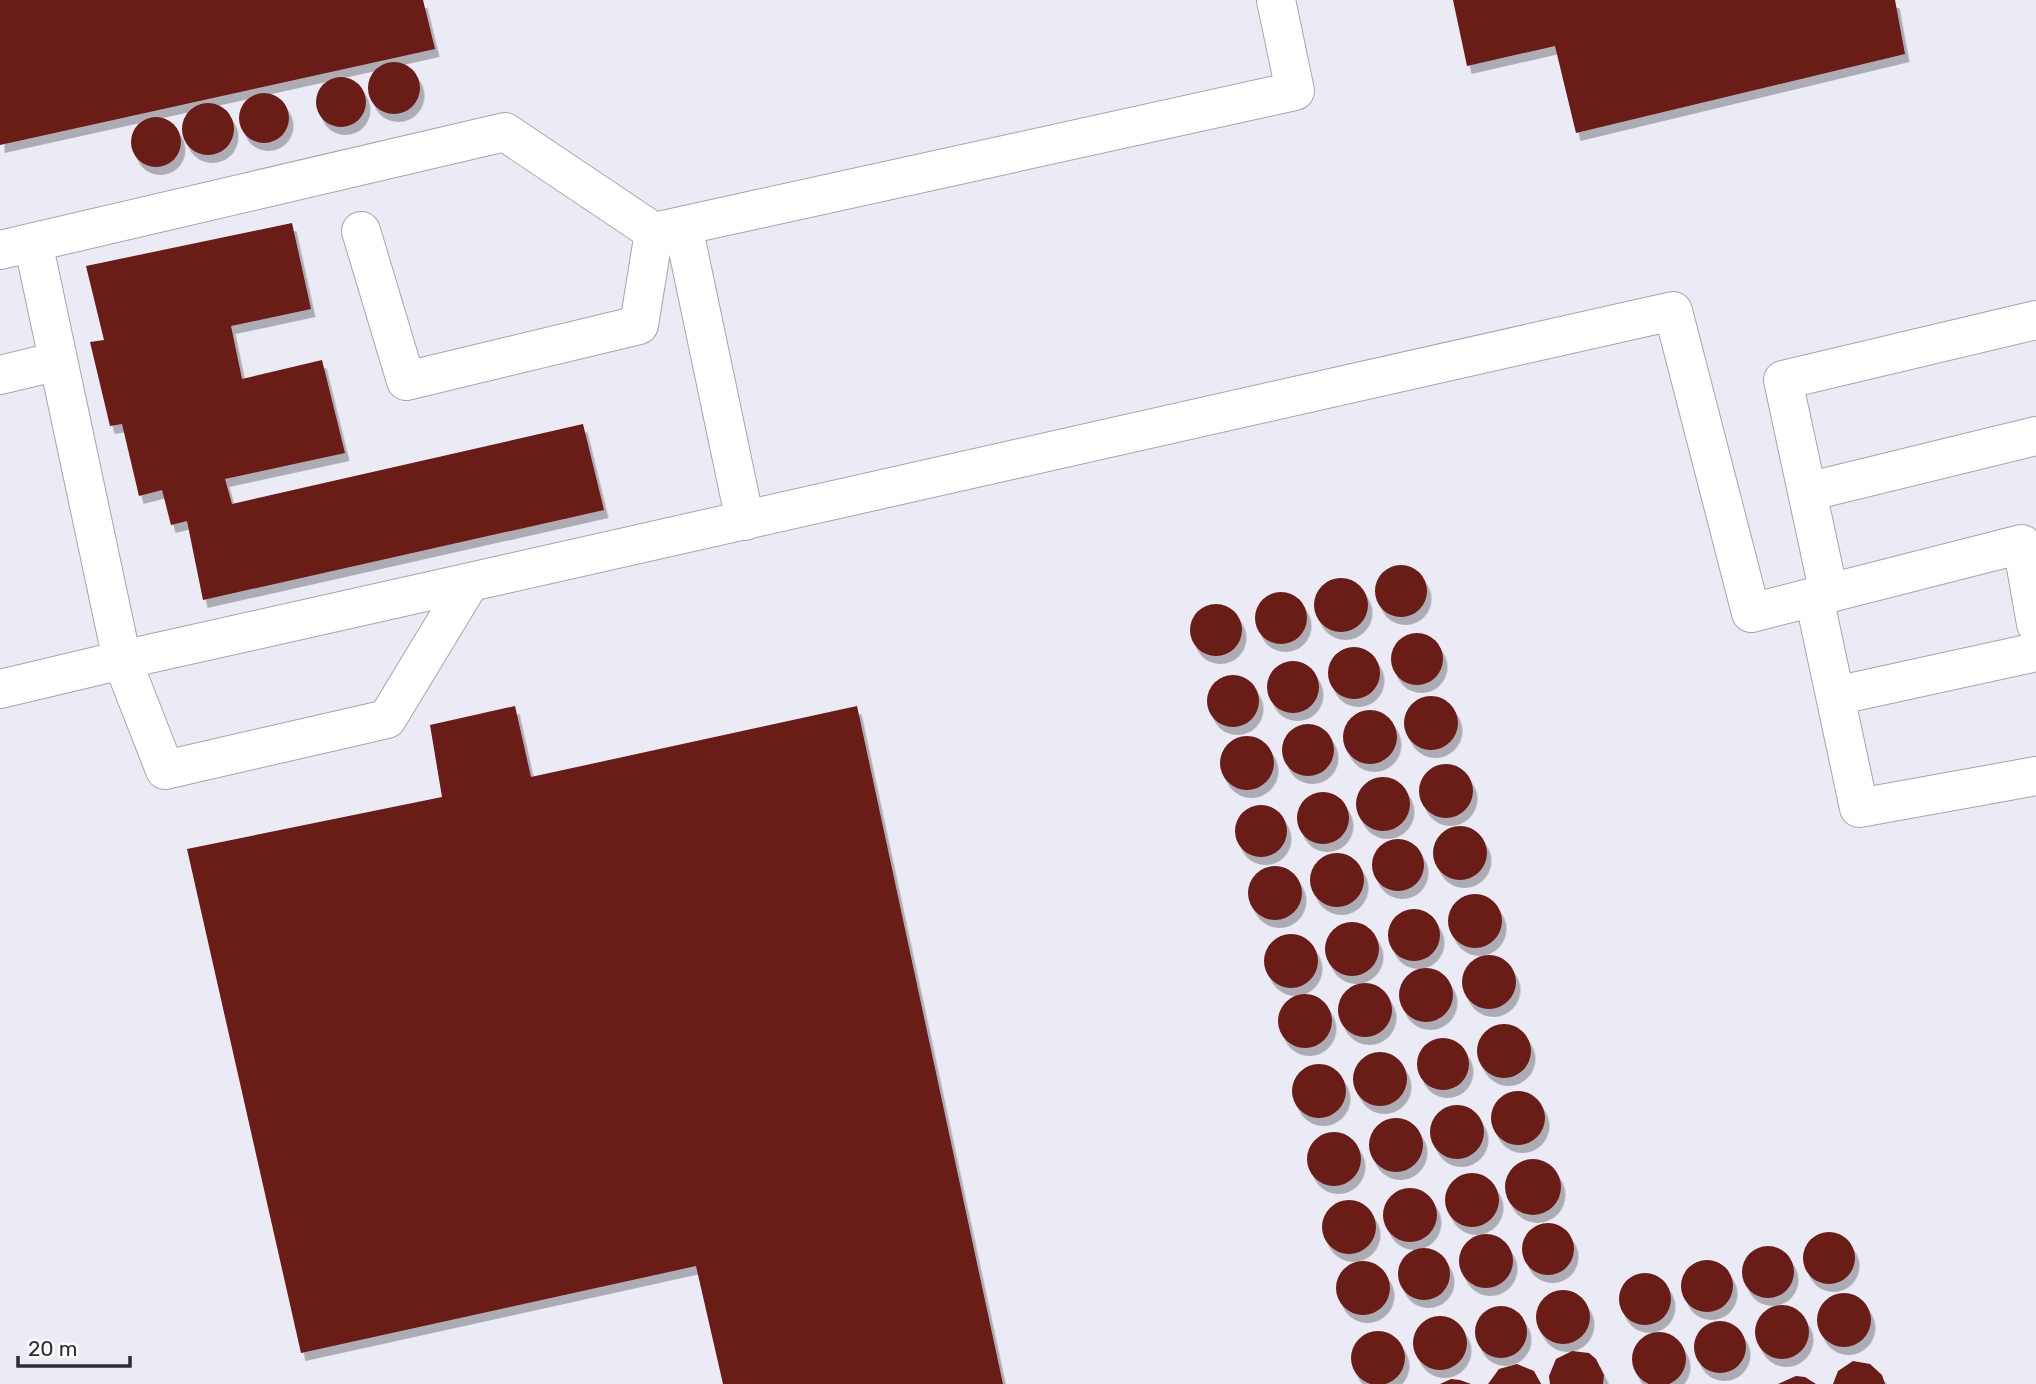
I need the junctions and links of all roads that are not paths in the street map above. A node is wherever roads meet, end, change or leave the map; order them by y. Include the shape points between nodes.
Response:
1 (1276, 0) edge
2 (669, 229) junction
3 (361, 231) dead end
4 (16, 246) edge
5 (2036, 320) edge
6 (58, 361) junction
7 (0, 375) edge
8 (2036, 436) edge
9 (1807, 492) junction
10 (745, 521) junction
11 (2029, 543) edge
12 (470, 582) junction
13 (1821, 596) junction
14 (2036, 624) edge
15 (2036, 652) edge
16 (122, 660) junction
17 (0, 689) edge
18 (1835, 696) junction
19 (2036, 776) edge

1 - 2 lane via 1295,91
2 - 3 lane via 639,325 405,381
2 - 4 lane via 505,132
2 - 10 lane
4 - 6 lane
5 - 9 lane via 1783,380
6 - 7 lane
6 - 16 lane
8 - 9 lane
9 - 13 lane
10 - 12 lane
10 - 13 lane via 1673,311 1751,613
11 - 13 lane
11 - 14 lane
12 - 16 lane
12 - 16 lane via 387,719 165,770
13 - 18 lane
15 - 18 lane
16 - 17 lane
18 - 19 lane via 1859,808

